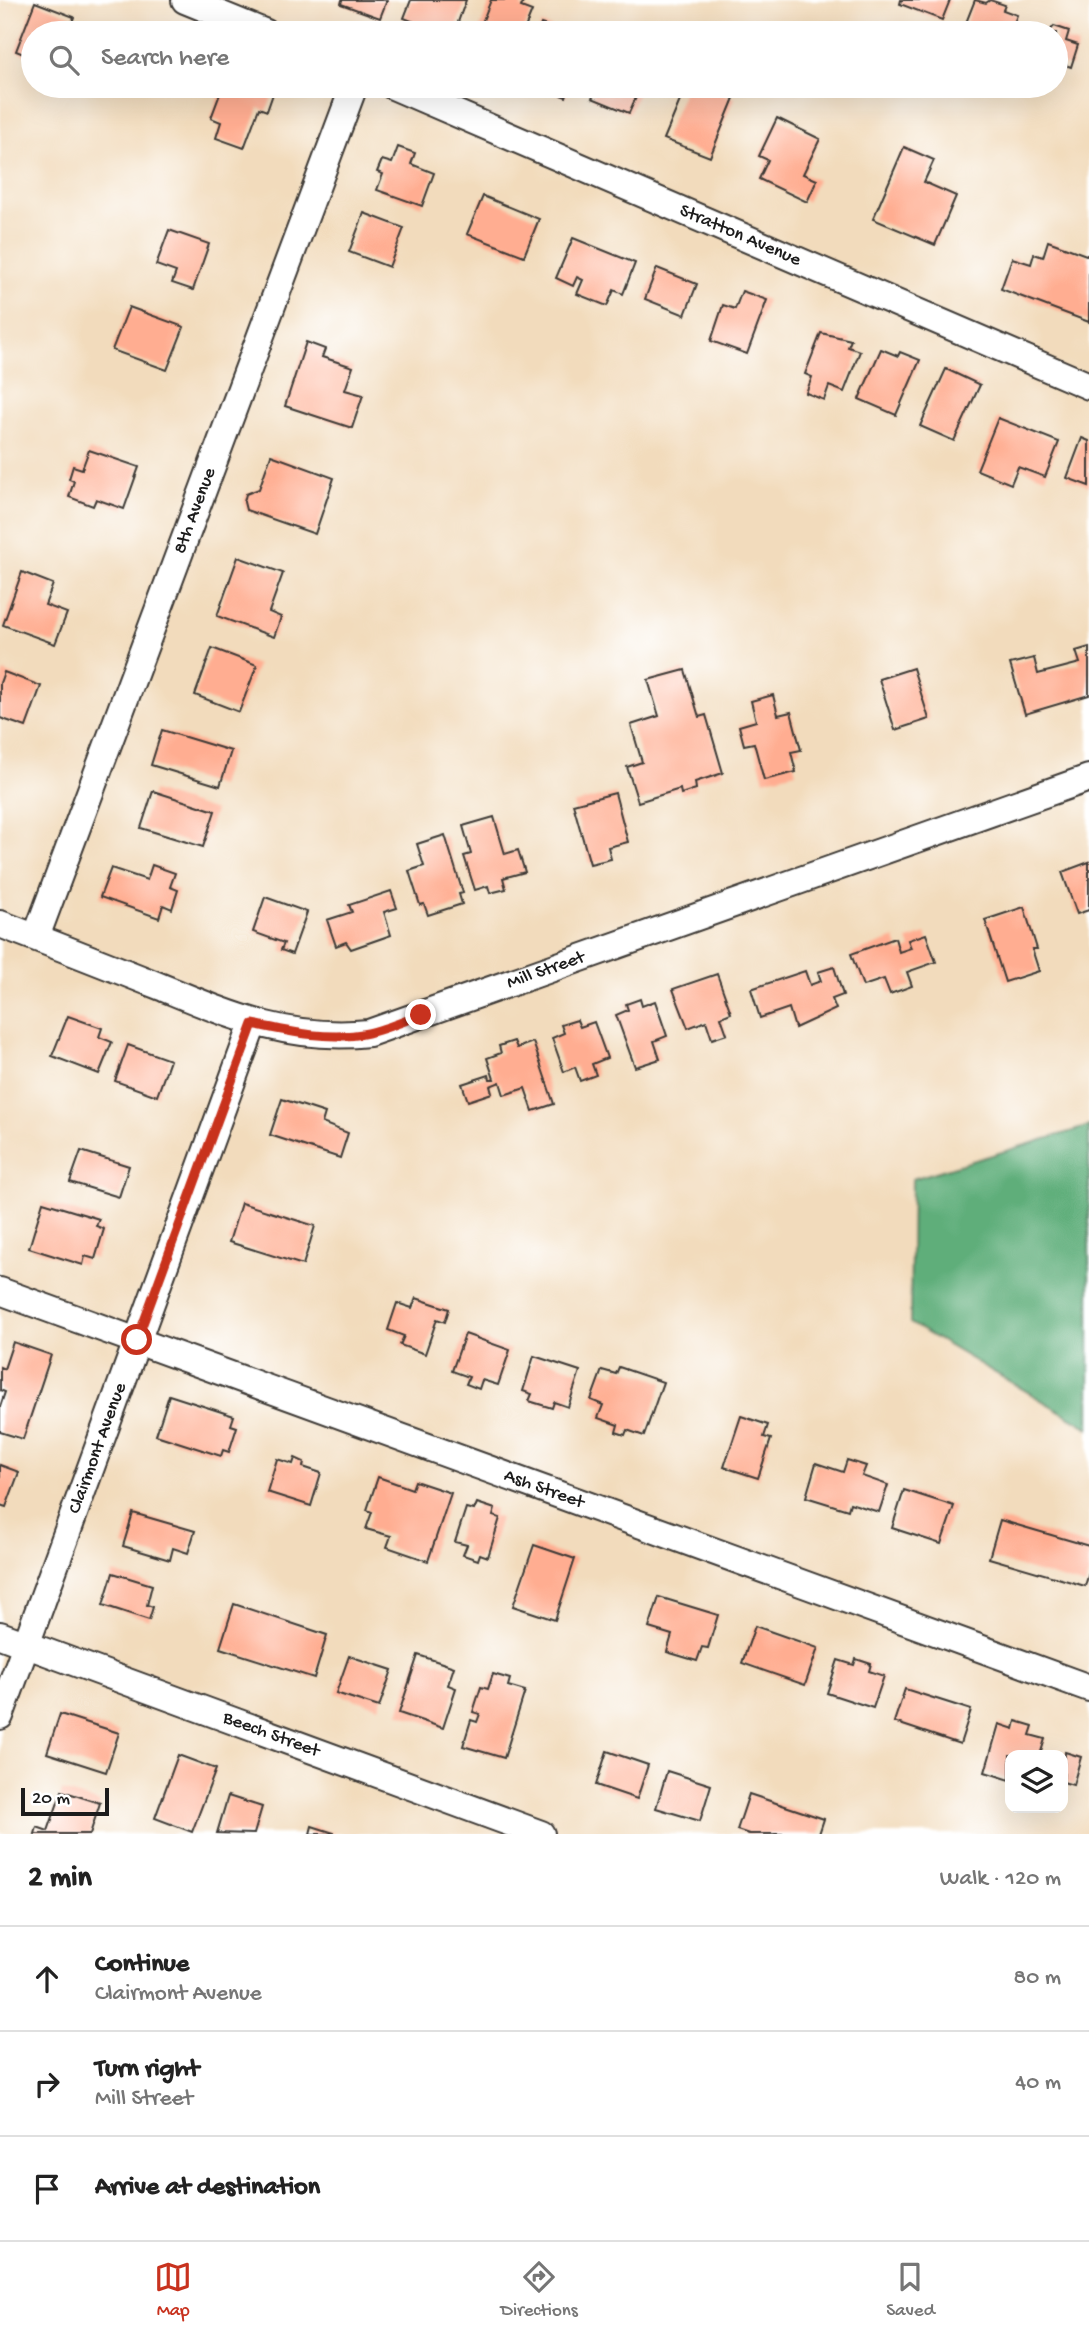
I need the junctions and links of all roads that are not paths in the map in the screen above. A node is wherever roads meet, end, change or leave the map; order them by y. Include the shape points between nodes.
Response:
1 (185, 0) edge
2 (237, 21) edge
3 (350, 98) edge
4 (421, 98) edge
5 (1089, 386) edge
6 (1089, 778) edge
7 (0, 924) edge
8 (36, 937) junction
9 (253, 1024) junction
10 (0, 1291) edge
11 (137, 1340) junction
12 (0, 1635) edge
13 (26, 1645) junction
14 (1089, 1688) edge
15 (0, 1716) edge
16 (541, 1834) edge

1 - 2 street
3 - 8 street, 8th Avenue
4 - 5 street, Stratton Avenue
6 - 9 street, Mill Street via 369,1033 298,1034
7 - 8 street, Mill Street
8 - 9 street, Mill Street
9 - 11 street, Clairmont Avenue
10 - 11 street, Ash Street
11 - 13 street, Clairmont Avenue
11 - 14 street, Ash Street
12 - 13 street, Beech Street
13 - 15 street, Clairmont Avenue
13 - 16 street, Beech Street

